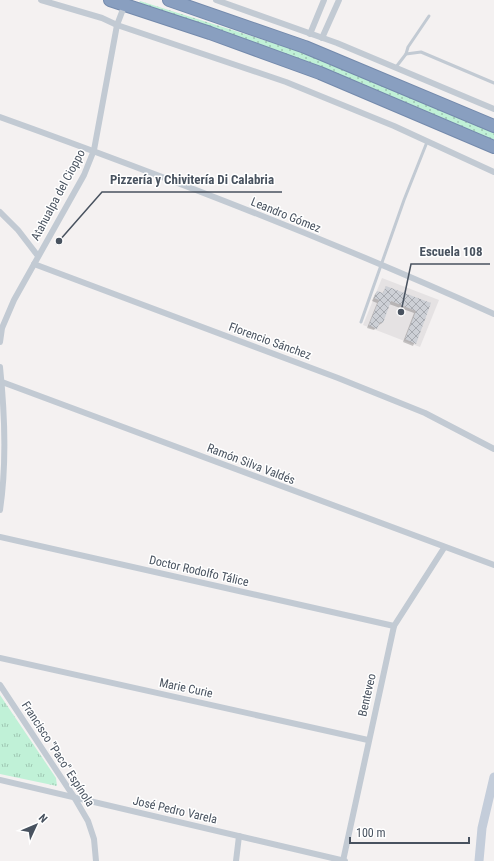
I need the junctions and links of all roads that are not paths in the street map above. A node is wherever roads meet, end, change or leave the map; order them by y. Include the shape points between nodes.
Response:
1 (41, 0) edge
2 (110, 0) edge
3 (169, 0) edge
4 (216, 0) edge
5 (324, 0) edge
6 (339, 0) edge
7 (126, 3) edge
8 (429, 16) dead end
9 (117, 25) junction
10 (310, 34) junction
11 (322, 38) junction
12 (406, 54) junction
13 (396, 67) junction
14 (494, 83) edge
15 (494, 109) edge
16 (0, 117) edge
17 (494, 126) edge
18 (428, 141) junction
19 (494, 147) edge
20 (94, 150) junction
21 (494, 172) edge
22 (0, 212) edge
23 (38, 256) junction
24 (34, 264) junction
25 (381, 264) junction
26 (494, 314) edge
27 (361, 322) dead end
28 (0, 342) edge
29 (0, 368) edge
30 (2, 382) junction
31 (494, 449) edge
32 (0, 510) edge
33 (0, 537) edge
34 (444, 548) junction
35 (494, 565) edge
36 (394, 626) junction
37 (0, 658) edge
38 (0, 685) edge
39 (368, 740) junction
40 (494, 777) edge
41 (0, 780) edge
42 (74, 797) junction
43 (239, 836) junction
44 (96, 861) edge
45 (236, 861) edge
46 (344, 861) edge
47 (479, 861) edge

1 - 9 street
2 - 7 highway
3 - 17 highway via 305,47
4 - 10 street
5 - 10 street
6 - 11 street
7 - 9 street, Atahualpa del Cioppo
7 - 19 highway via 320,73
8 - 12 lane
9 - 18 street via 286,82
9 - 20 street, Atahualpa del Cioppo
10 - 11 street
11 - 13 street
12 - 13 lane
12 - 14 lane via 421,52
13 - 15 street
16 - 20 street, Leandro Gómez
18 - 21 street
18 - 25 lane
20 - 23 street, Atahualpa del Cioppo via 84,175
20 - 25 street, Leandro Gómez
22 - 23 street
23 - 24 street, Atahualpa del Cioppo
24 - 28 street, Atahualpa del Cioppo via 14,300 2,328
24 - 31 street, Florencio Sánchez via 418,410
25 - 26 street, Leandro Gómez
25 - 27 lane
29 - 30 street
30 - 32 street via 5,456
30 - 34 street, Ramón Silva Valdés
33 - 36 street, Doctor Rodolfo Tálice
34 - 35 street, Ramón Silva Valdés
34 - 36 street, Benteveo
36 - 39 street, Benteveo
37 - 39 street, Marie Curie
38 - 42 street, Francisco "Paco" Espínola
39 - 46 street, Benteveo
40 - 47 street via 482,828
41 - 42 street, José Pedro Varela
42 - 43 street, José Pedro Varela
42 - 44 street, Francisco "Paco" Espínola via 88,821 94,839
43 - 45 street
43 - 46 street, José Pedro Varela

